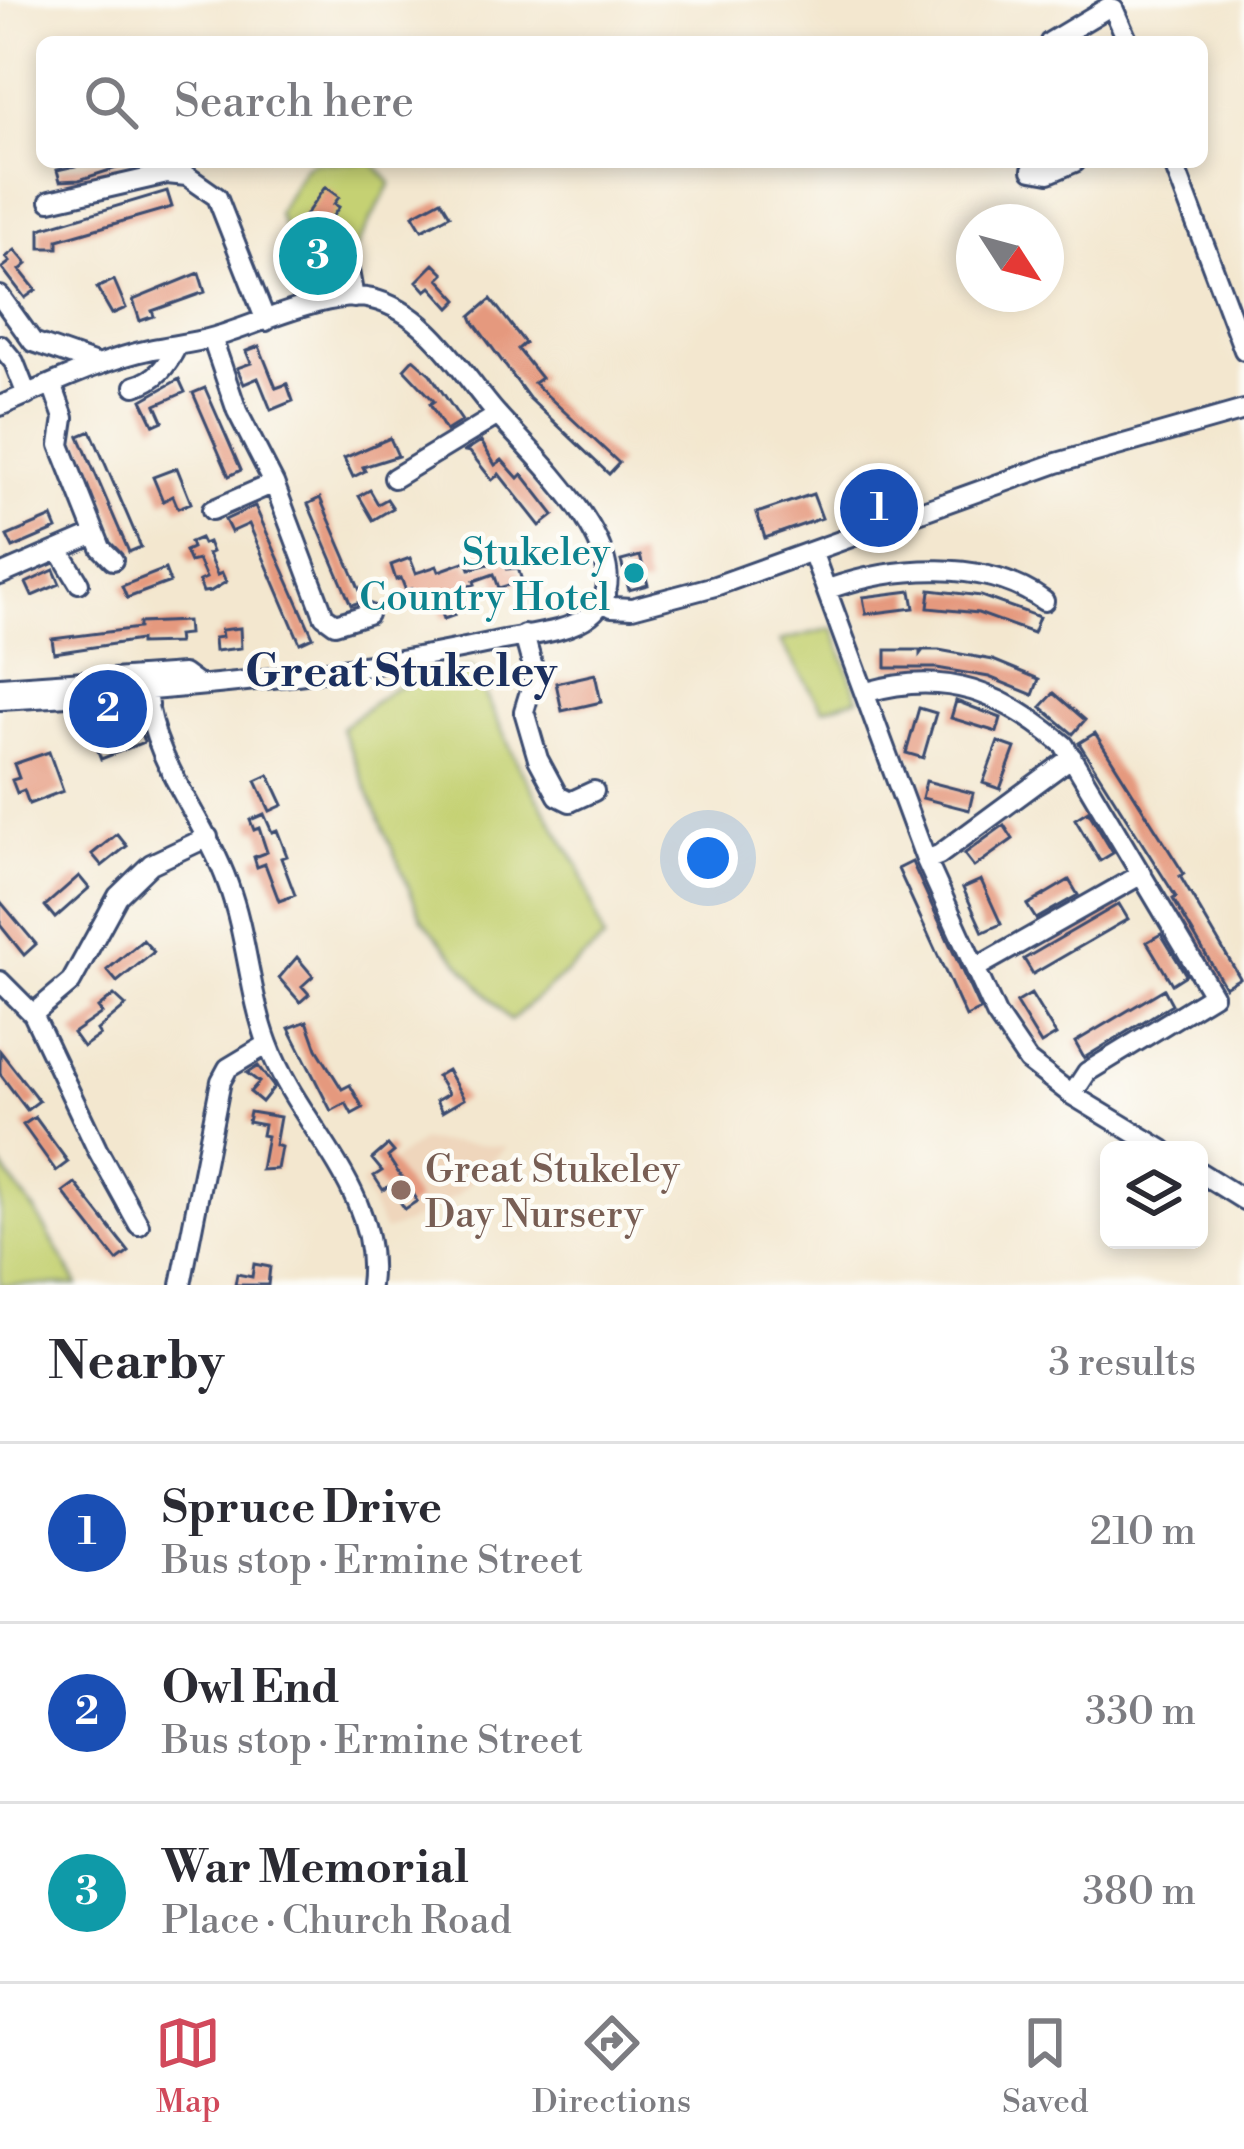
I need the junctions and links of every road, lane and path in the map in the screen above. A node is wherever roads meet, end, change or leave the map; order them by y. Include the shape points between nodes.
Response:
1 (1060, 36) edge
2 (1125, 36) edge
3 (1060, 168) edge
4 (1175, 168) edge
5 (1032, 170) dead end
6 (50, 200) dead end
7 (349, 271) dead end
8 (0, 296) edge
9 (354, 298) junction
10 (266, 321) junction
11 (212, 338) junction
12 (0, 345) edge
13 (177, 346) junction
14 (1244, 350) edge
15 (99, 364) junction
16 (52, 384) junction
17 (135, 386) dead end
18 (27, 395) junction
19 (0, 406) edge
20 (1244, 410) edge
21 (498, 415) junction
22 (394, 478) dead end
23 (274, 483) junction
24 (212, 510) dead end
25 (95, 534) junction
26 (59, 550) junction
27 (813, 554) junction
28 (113, 560) dead end
29 (0, 575) edge
30 (79, 583) dead end
31 (828, 589) junction
32 (602, 601) junction
33 (1044, 601) dead end
34 (368, 614) dead end
35 (524, 635) junction
36 (198, 686) junction
37 (0, 687) edge
38 (146, 691) junction
39 (867, 692) junction
40 (0, 700) edge
41 (1072, 757) junction
42 (593, 791) dead end
43 (208, 837) junction
44 (926, 860) junction
45 (1142, 874) junction
46 (976, 968) junction
47 (0, 981) edge
48 (33, 1014) junction
49 (268, 1044) junction
50 (1072, 1095) junction
51 (1148, 1141) edge
52 (1208, 1178) edge
53 (1244, 1200) edge
54 (139, 1225) dead end
55 (181, 1285) edge
56 (370, 1285) edge

1 - 2 street via 1107,8
3 - 5 street
4 - 14 street
6 - 10 street via 187,176 217,197
7 - 9 street
8 - 15 street via 33,342
9 - 10 street
9 - 21 street via 388,304 420,323
10 - 11 street
11 - 13 street
11 - 23 street
12 - 18 street
13 - 15 street
13 - 17 street via 165,368
15 - 16 street
16 - 18 street
16 - 25 street via 64,418 59,445
18 - 19 street
20 - 27 street via 1057,463
21 - 22 street
21 - 32 street via 583,514 607,565
23 - 24 street
23 - 34 street via 324,616 335,624
25 - 26 street
25 - 28 street
26 - 29 street
26 - 30 street
27 - 31 street
27 - 32 street via 632,608
31 - 33 street via 869,574 922,569 985,578
31 - 39 street
32 - 35 street via 580,621
35 - 36 street
35 - 42 street via 535,676 524,711 538,759 558,796 570,802
36 - 37 street via 183,674
36 - 38 street
38 - 40 street
38 - 43 street via 153,754
39 - 41 street via 932,682 982,692 1028,714
39 - 44 street
41 - 44 street
41 - 45 street
43 - 48 street via 151,864 118,896 71,982
43 - 49 street via 229,885
44 - 46 street
45 - 46 street
45 - 50 street via 1213,995 1087,1072
46 - 50 street via 1028,1061
47 - 48 street
48 - 54 street
49 - 55 street via 220,1081
49 - 56 street via 351,1187 373,1262
50 - 51 street
52 - 53 street

